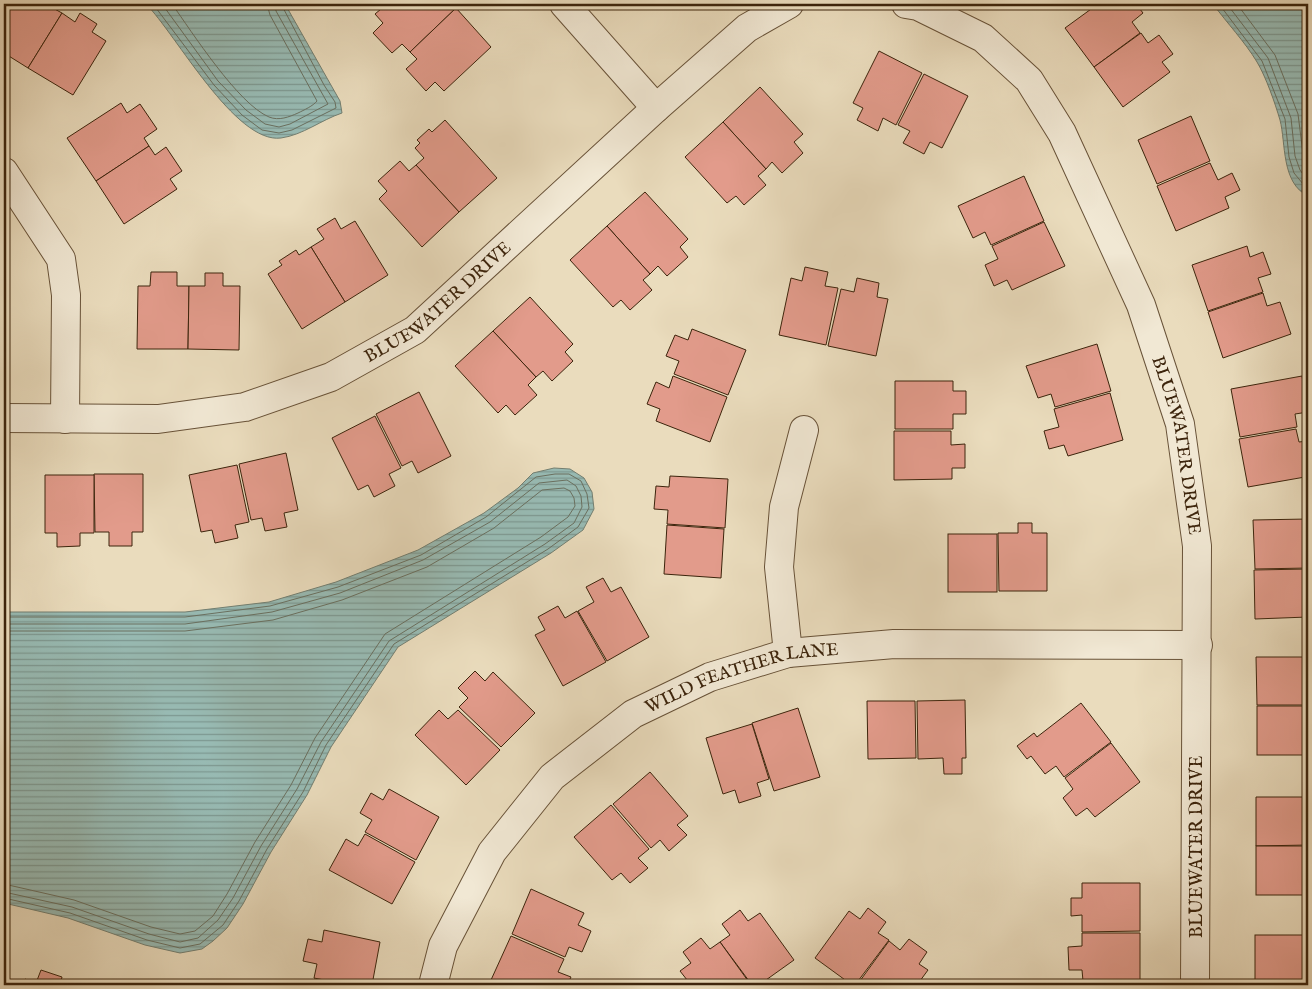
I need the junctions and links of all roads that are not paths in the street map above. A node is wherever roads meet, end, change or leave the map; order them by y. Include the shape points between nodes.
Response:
1 (564, 4) edge
2 (789, 4) edge
3 (906, 4) edge
4 (656, 108) junction
5 (4, 172) edge
6 (4, 418) edge
7 (65, 419) junction
8 (804, 430) dead end
9 (1198, 645) junction
10 (788, 652) junction
11 (433, 985) edge
12 (1195, 985) edge

1 - 4 street
2 - 4 street, BLUEWATER DRIVE via 747,28
3 - 9 street, BLUEWATER DRIVE via 918,6 983,38 1029,80 1062,133 1141,305 1180,424 1197,546
4 - 7 street, BLUEWATER DRIVE via 415,330 331,377 245,407 158,419
5 - 7 street via 61,259 66,295
6 - 7 street, BLUEWATER DRIVE
8 - 10 street via 784,507 779,567
9 - 10 street, WILD FEATHER LANE via 894,644
9 - 12 street, BLUEWATER DRIVE
10 - 11 street, WILD FEATHER LANE via 710,676 633,714 552,777 492,852 443,946

